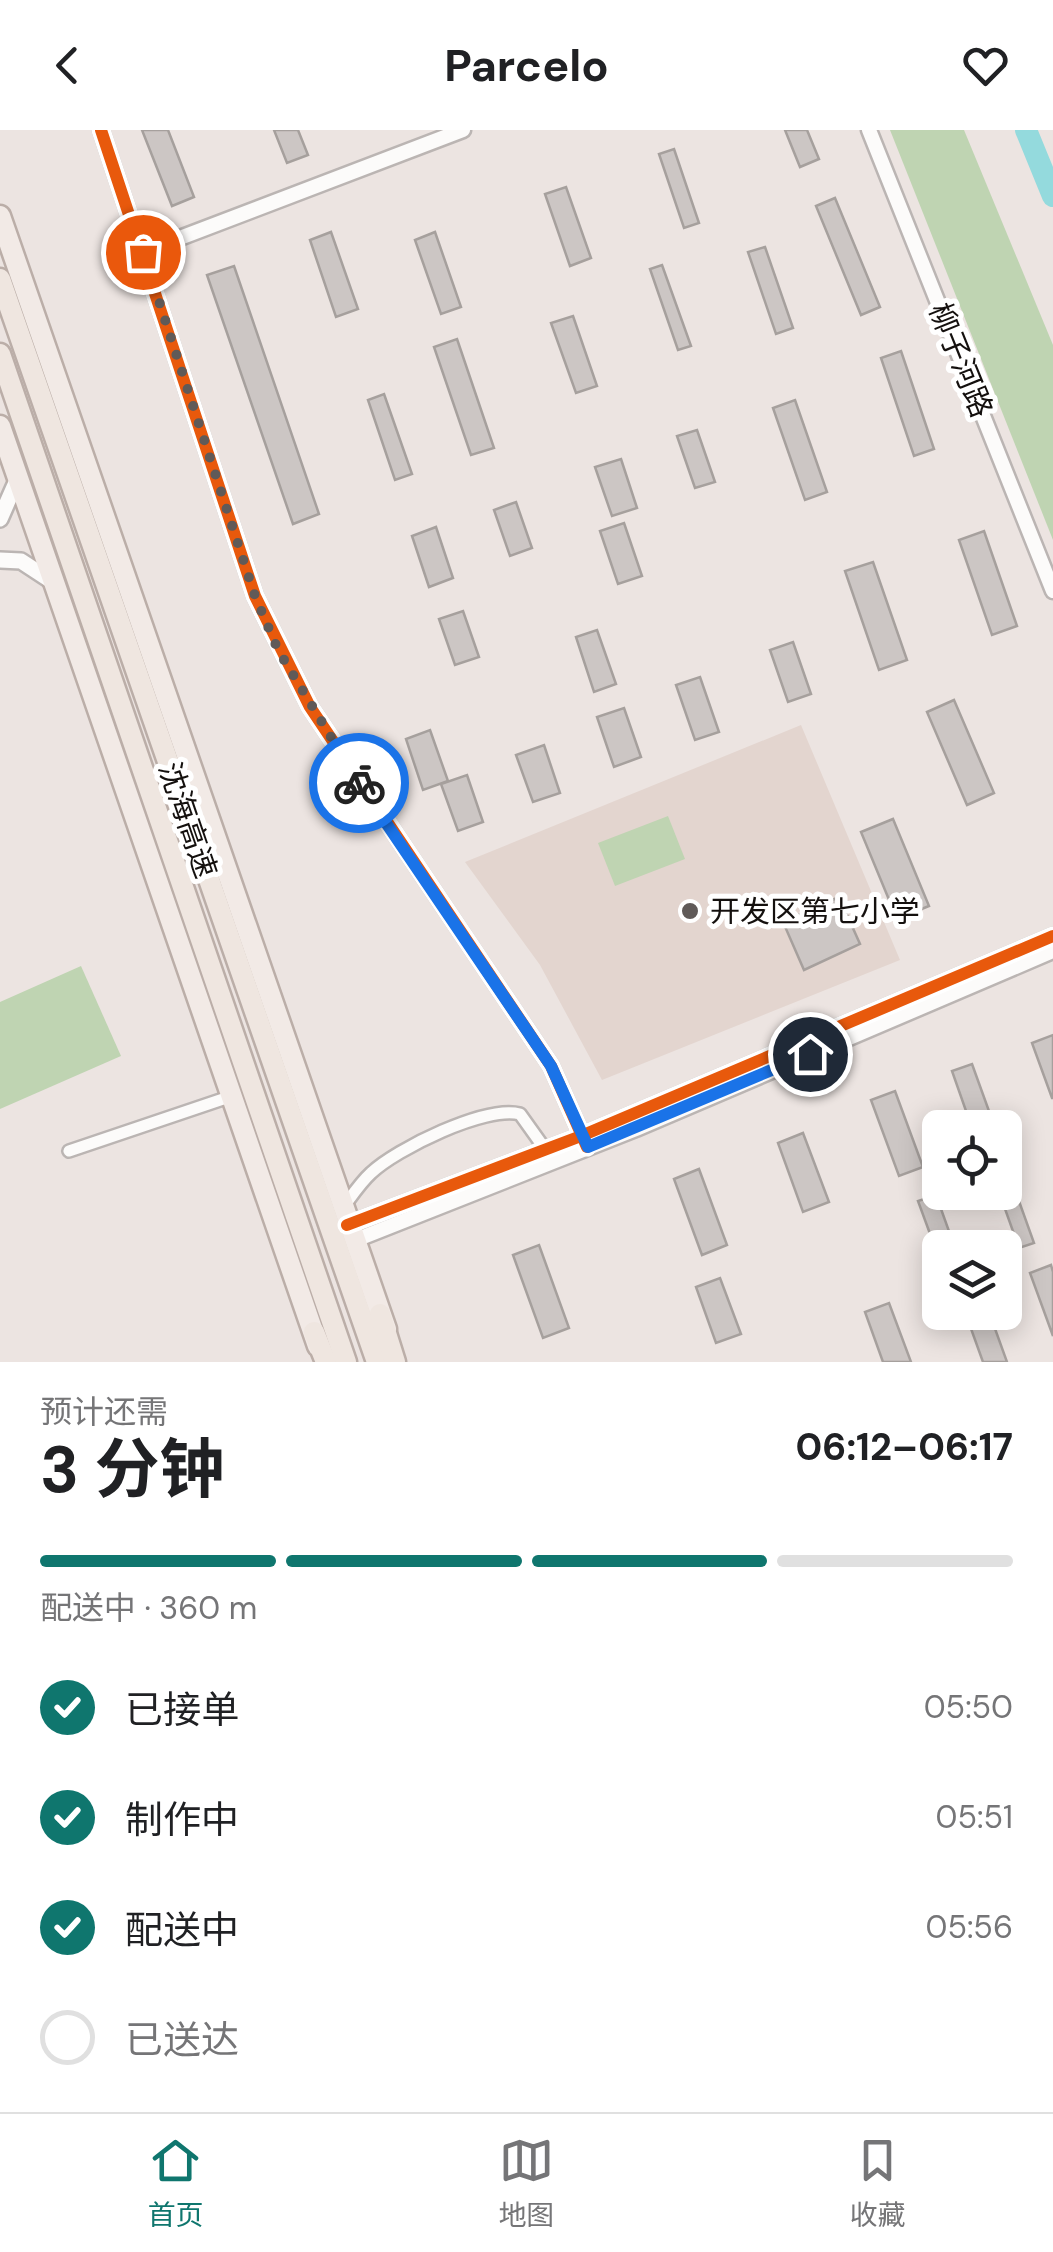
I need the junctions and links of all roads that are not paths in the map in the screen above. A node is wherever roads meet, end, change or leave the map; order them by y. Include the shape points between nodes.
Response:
1 (100, 130) edge
2 (463, 130) edge
3 (870, 130) edge
4 (0, 216) edge
5 (143, 252) junction
6 (0, 278) edge
7 (0, 354) edge
8 (0, 426) edge
9 (18, 478) junction
10 (0, 519) edge
11 (0, 560) edge
12 (54, 582) junction
13 (1053, 591) edge
14 (1053, 936) edge
15 (1053, 951) edge
16 (232, 1096) junction
17 (584, 1141) junction
18 (545, 1149) junction
19 (69, 1151) dead end
20 (347, 1225) junction
21 (324, 1362) edge
22 (346, 1362) edge
23 (377, 1362) edge
24 (398, 1362) edge

1 - 5 street
2 - 5 street
3 - 13 street, 柳子河路
4 - 20 highway
5 - 17 street via 278,650 380,817 551,1066
6 - 23 highway, 沈海高速
7 - 22 highway, 沈海高速
8 - 9 highway
9 - 10 main road
9 - 12 highway
11 - 12 main road via 21,561
12 - 16 highway
14 - 17 street
15 - 17 street
16 - 19 street
16 - 21 highway
17 - 18 street
17 - 20 street
18 - 20 street
18 - 20 street via 520,1114 499,1113 422,1139 372,1172
20 - 24 highway

